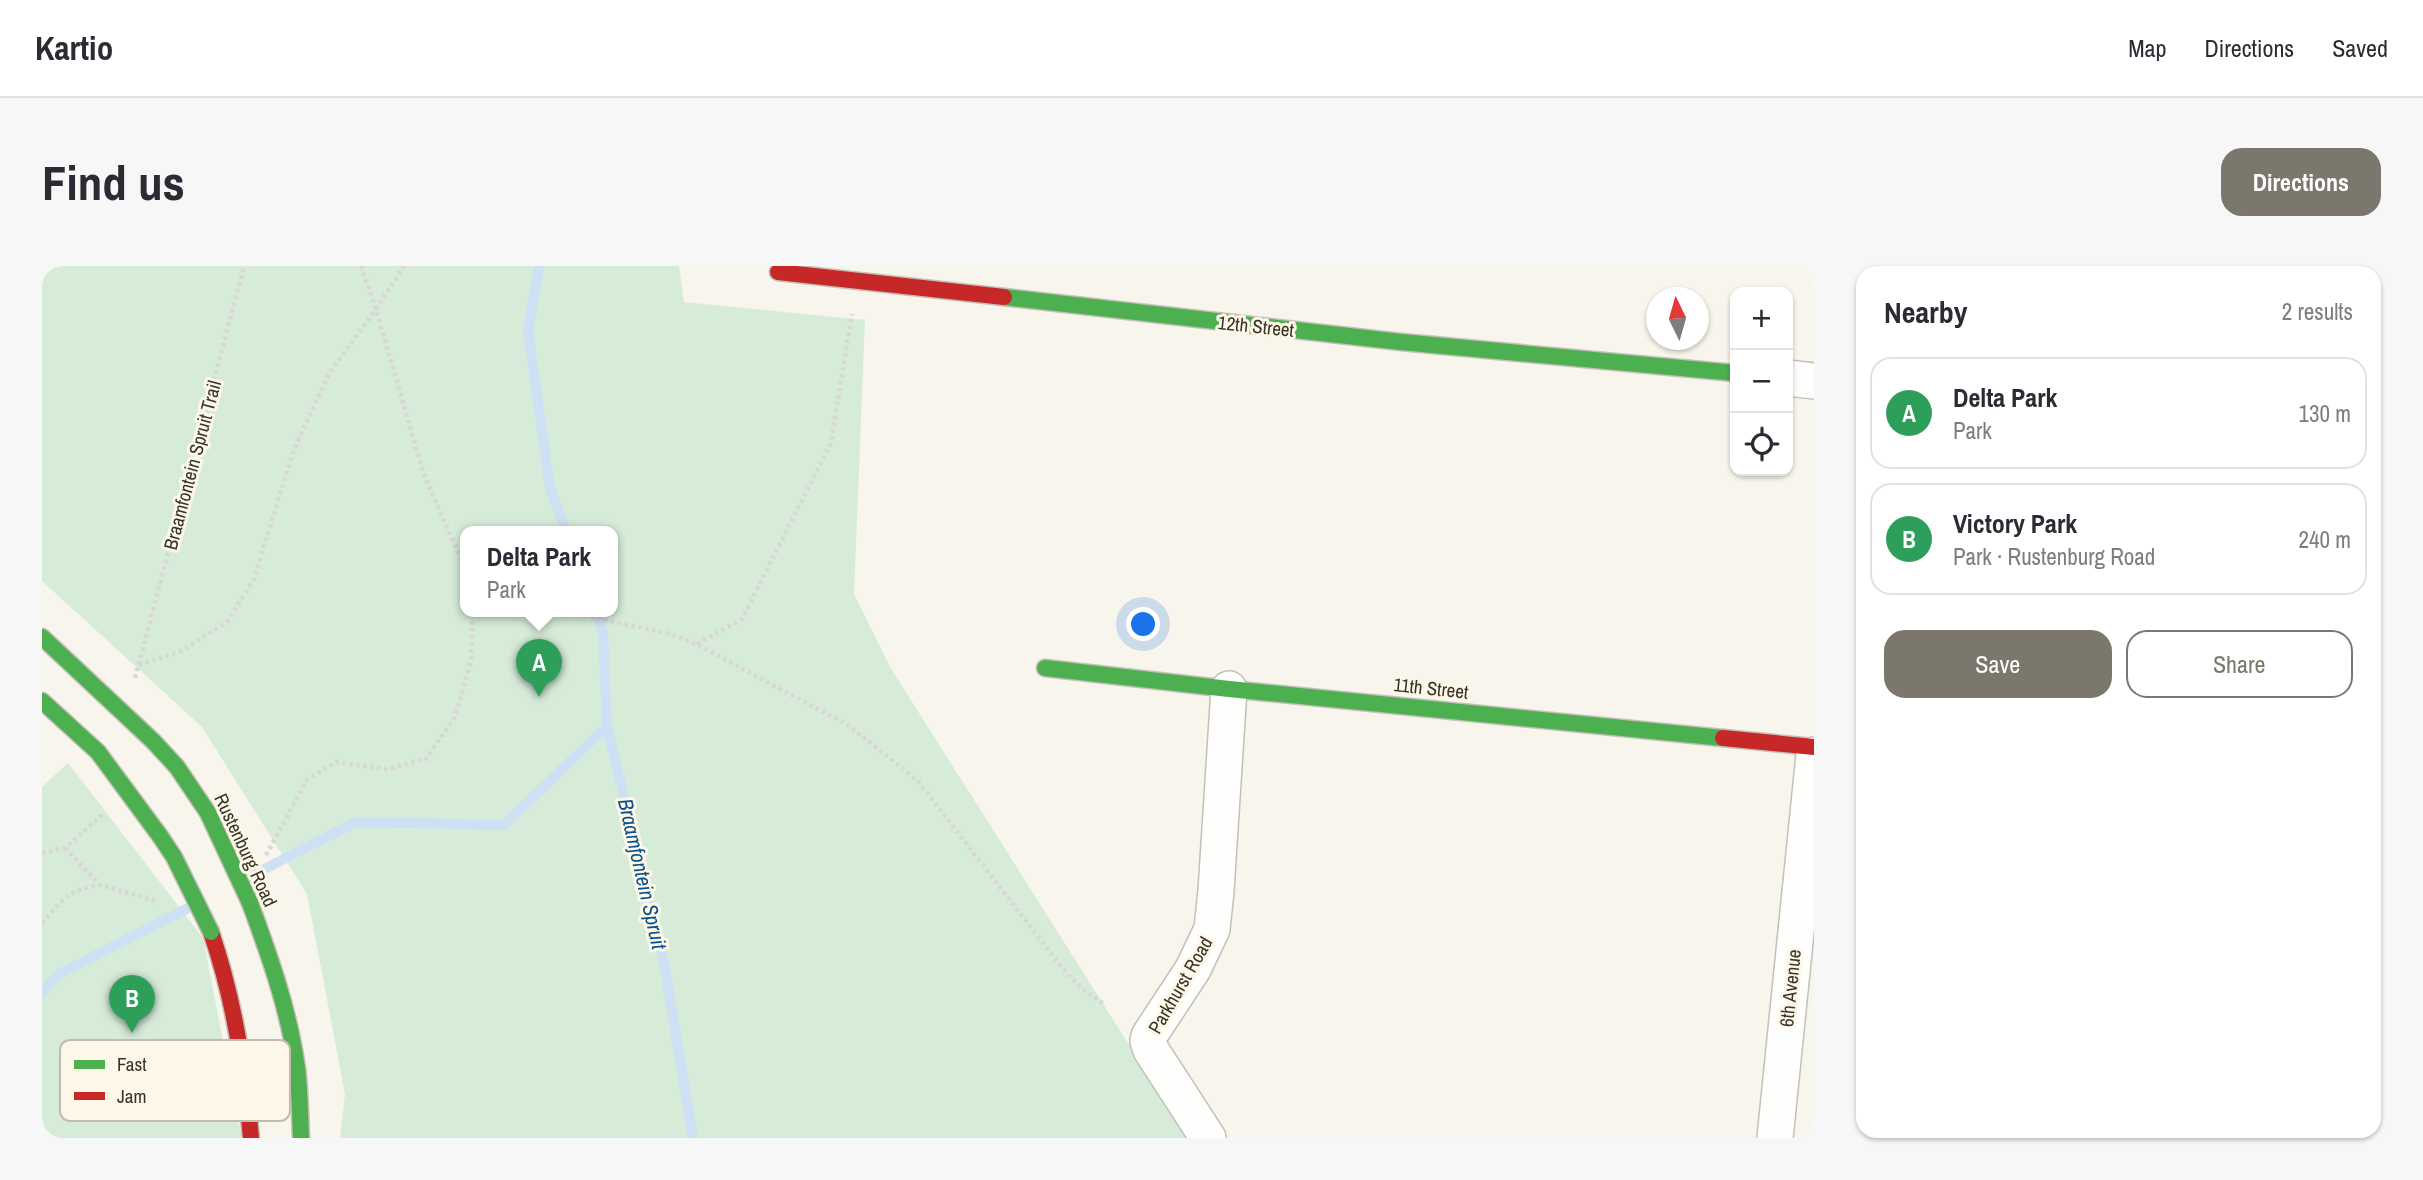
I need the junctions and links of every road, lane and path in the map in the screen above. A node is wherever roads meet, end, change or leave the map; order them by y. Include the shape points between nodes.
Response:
1 (244, 266) edge
2 (361, 266) edge
3 (404, 266) edge
4 (778, 272) dead end
5 (376, 309) junction
6 (853, 309) dead end
7 (1730, 373) edge
8 (1793, 379) edge
9 (1814, 381) edge
10 (460, 557) edge
11 (473, 617) edge
12 (589, 617) edge
13 (42, 637) edge
14 (696, 645) junction
15 (139, 665) junction
16 (1045, 668) dead end
17 (1229, 689) junction
18 (42, 701) edge
19 (125, 713) junction
20 (1814, 747) edge
21 (1814, 755) edge
22 (103, 802) dead end
23 (65, 848) junction
24 (42, 853) edge
25 (265, 856) dead end
26 (100, 885) junction
27 (163, 903) dead end
28 (42, 923) edge
29 (1104, 1004) dead end
30 (237, 1040) edge
31 (302, 1138) edge
32 (1208, 1138) edge
33 (1775, 1138) edge

1 - 15 path, Braamfontein Spruit Trail
2 - 5 path
3 - 5 path
4 - 7 street, 12th Street via 1387,340
5 - 10 path via 423,472
5 - 15 path via 330,372 294,449 254,579 227,622 181,651
6 - 14 path via 831,443 742,619
8 - 9 street
11 - 25 path via 471,660 455,717 426,759 387,769 336,762 307,780
12 - 14 path via 667,633
13 - 19 street, Rustenburg Road
14 - 29 path via 848,725 918,781 1060,965
15 - 19 path, Braamfontein Spruit Trail
16 - 17 street, 11th Street
17 - 20 street, 11th Street
17 - 32 street, Parkhurst Road via 1212,929 1194,969 1148,1041
18 - 30 street, bridge via 98,752 133,796 179,868 219,953
19 - 31 street, Rustenburg Road, bridge via 177,767 208,813 250,903 285,1007 297,1067
21 - 33 street, 6th Avenue
22 - 23 path via 104,814
23 - 24 path
23 - 26 path
26 - 27 path
26 - 28 path via 79,888

